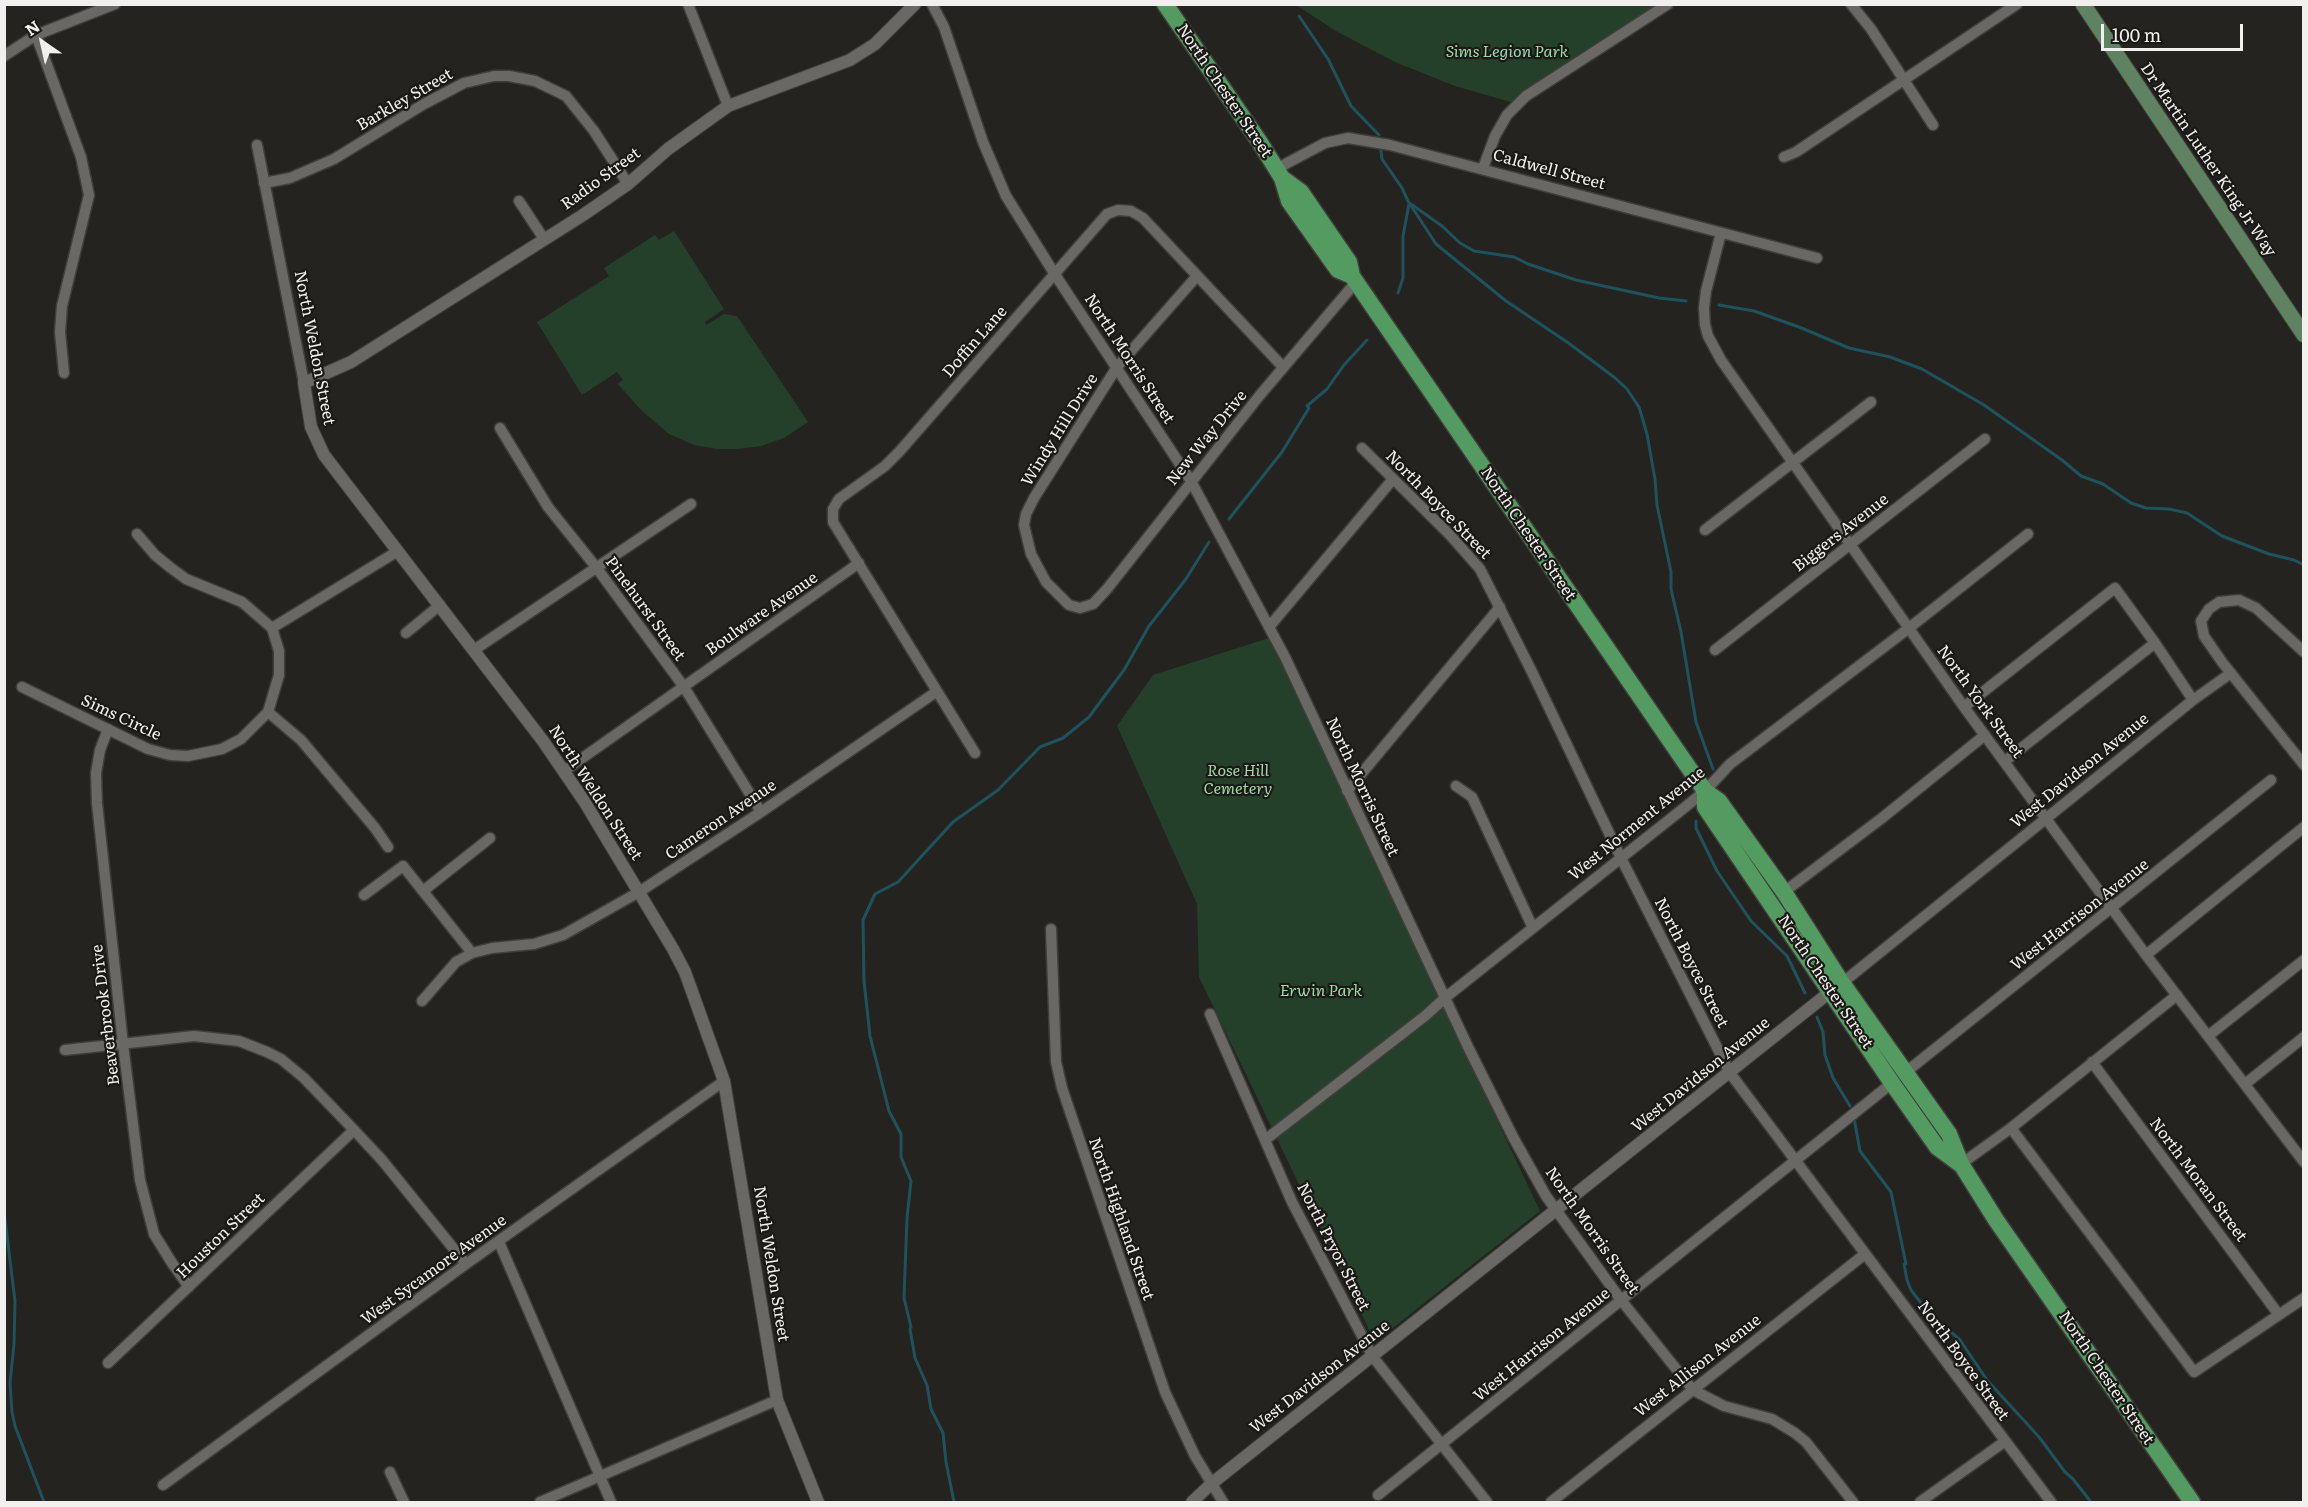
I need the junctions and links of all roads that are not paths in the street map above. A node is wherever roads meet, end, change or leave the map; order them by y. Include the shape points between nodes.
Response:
1 (115, 4) edge
2 (688, 4) edge
3 (915, 4) edge
4 (932, 4) edge
5 (1166, 4) edge
6 (1668, 4) edge
7 (1851, 4) edge
8 (2017, 4) edge
9 (2083, 4) edge
10 (36, 36) junction
11 (4, 56) edge
12 (1903, 81) junction
13 (728, 106) junction
14 (1933, 125) dead end
15 (257, 145) dead end
16 (1784, 157) dead end
17 (1483, 168) junction
18 (1279, 174) junction
19 (264, 183) junction
20 (628, 184) junction
21 (519, 201) dead end
22 (1721, 233) junction
23 (544, 239) junction
24 (1817, 258) dead end
25 (1054, 273) junction
26 (1197, 276) junction
27 (1354, 279) junction
28 (2304, 335) edge
29 (1283, 367) junction
30 (1118, 368) junction
31 (64, 373) dead end
32 (304, 383) junction
33 (1871, 402) dead end
34 (500, 428) dead end
35 (1985, 439) dead end
36 (1362, 448) dead end
37 (1792, 462) junction
38 (1393, 479) junction
39 (1191, 481) junction
40 (691, 504) dead end
41 (1705, 530) dead end
42 (136, 534) dead end
43 (2028, 534) dead end
44 (1850, 544) junction
45 (398, 552) junction
46 (859, 564) junction
47 (596, 567) junction
48 (440, 605) junction
49 (1500, 607) junction
50 (1080, 608) joint
51 (1269, 627) junction
52 (272, 628) junction
53 (1909, 628) junction
54 (406, 633) dead end
55 (2155, 643) junction
56 (1715, 650) dead end
57 (474, 651) junction
58 (2304, 652) edge
59 (2231, 673) junction
60 (22, 687) dead end
61 (684, 687) junction
62 (936, 692) junction
63 (2193, 700) junction
64 (1964, 707) junction
65 (268, 712) junction
66 (108, 729) junction
67 (1985, 735) junction
68 (975, 753) dead end
69 (2005, 762) junction
70 (2304, 765) edge
71 (564, 771) junction
72 (2271, 780) dead end
73 (1456, 786) dead end
74 (1347, 791) junction
75 (1705, 791) junction
76 (761, 812) junction
77 (2046, 820) junction
78 (2304, 826) edge
79 (490, 838) dead end
80 (388, 847) dead end
81 (1621, 858) junction
82 (423, 891) junction
83 (639, 892) junction
84 (1784, 892) junction
85 (364, 895) dead end
86 (2112, 908) junction
87 (1533, 928) junction
88 (1051, 929) dead end
89 (472, 953) junction
90 (2146, 955) junction
91 (2304, 960) edge
92 (1837, 987) junction
93 (2177, 995) junction
94 (1446, 997) junction
95 (422, 1001) dead end
96 (1210, 1014) dead end
97 (2208, 1036) junction
98 (2304, 1037) edge
99 (123, 1044) junction
100 (65, 1050) dead end
101 (2092, 1062) junction
102 (1906, 1072) junction
103 (1730, 1073) junction
104 (724, 1081) junction
105 (1892, 1083) junction
106 (2245, 1084) junction
107 (2011, 1128) junction
108 (354, 1130) junction
109 (1265, 1140) junction
110 (1796, 1159) junction
111 (2303, 1161) edge
112 (1960, 1164) junction
113 (1556, 1212) junction
114 (499, 1242) junction
115 (1864, 1254) junction
116 (466, 1264) junction
117 (189, 1287) junction
118 (2304, 1298) edge
119 (1621, 1300) junction
120 (2279, 1315) junction
121 (1373, 1357) junction
122 (108, 1363) dead end
123 (1693, 1390) junction
124 (777, 1400) junction
125 (2004, 1442) junction
126 (1442, 1444) junction
127 (390, 1472) dead end
128 (599, 1476) junction
129 (1211, 1484) junction
130 (163, 1485) dead end
131 (1378, 1495) dead end
132 (404, 1503) edge
133 (540, 1503) edge
134 (610, 1503) edge
135 (818, 1503) edge
136 (1192, 1503) edge
137 (1223, 1503) edge
138 (1487, 1503) edge
139 (1551, 1503) edge
140 (1853, 1503) edge
141 (1920, 1503) edge
142 (2051, 1503) edge
143 (2192, 1503) edge

1 - 10 street
2 - 13 street
3 - 13 street, Radio Street via 875,44 850,60
4 - 25 street, North Morris Street via 944,27 996,174
5 - 18 main road, North Chester Street
6 - 17 street via 1526,96 1507,115
7 - 12 street
8 - 12 street
9 - 28 main road, Dr Martin Luther King Jr Way
10 - 11 street
10 - 31 street via 81,157 89,195 62,306
12 - 14 street
12 - 16 street
13 - 20 street, Radio Street
15 - 19 street, North Weldon Street
17 - 18 street, Caldwell Street via 1348,138 1316,147
17 - 22 street, Caldwell Street
18 - 27 main road, North Chester Street via 1301,192 1349,262
19 - 20 street, Barkley Street via 291,178 334,159 464,83 509,76 535,81 566,96
19 - 32 street, North Weldon Street
20 - 23 street, Radio Street
21 - 23 street
22 - 24 street, Caldwell Street
22 - 37 street, North York Street via 1706,291 1708,336
23 - 32 street, Radio Street via 351,362
25 - 26 street, Doffin Lane via 1107,214 1118,210 1131,211 1143,218
25 - 30 street, North Morris Street
25 - 46 street, Doffin Lane via 899,452 839,499 833,509 833,522
26 - 29 street
26 - 30 street, Windy Hill Drive
27 - 29 street, New Way Drive
27 - 75 main road, North Chester Street
29 - 39 street, New Way Drive
30 - 39 street, North Morris Street
30 - 50 street, Windy Hill Drive via 1034,498 1024,525 1031,554 1046,582 1069,605
32 - 45 street, North Weldon Street via 311,427 324,455
33 - 37 street
34 - 47 street, Pinehurst Street via 548,507
35 - 44 street, Biggers Avenue
36 - 38 street, North Boyce Street
37 - 41 street
37 - 44 street, North York Street
38 - 49 street, North Boyce Street via 1471,557
38 - 51 street
39 - 50 street, New Way Drive via 1107,589 1093,604
39 - 51 street, North Morris Street
40 - 47 street
42 - 52 street via 186,579 242,602
43 - 53 street, West Norment Avenue
44 - 53 street, North York Street
44 - 56 street, Biggers Avenue
45 - 48 street, North Weldon Street
45 - 52 street
46 - 61 street, Boulware Avenue
46 - 62 street
47 - 57 street
47 - 61 street, Pinehurst Street
48 - 54 street
48 - 57 street, North Weldon Street
49 - 74 street
49 - 81 street, North Boyce Street
51 - 74 street, North Morris Street
52 - 65 street, Sims Circle via 279,651 279,675
53 - 64 street, North York Street
53 - 75 street, West Norment Avenue via 1730,765
55 - 63 street
55 - 64 street via 2115,588
55 - 69 street
57 - 71 street, North Weldon Street
58 - 59 street via 2256,608 2228,599 2209,609 2201,629
59 - 63 street, West Davidson Avenue
59 - 70 street
60 - 66 street, Sims Circle
61 - 71 street, Boulware Avenue
61 - 76 street, Pinehurst Street
62 - 68 street
62 - 76 street, Cameron Avenue
63 - 77 street, West Davidson Avenue
64 - 67 street, North York Street
65 - 66 street, Sims Circle via 255,727 222,749 188,756 148,749
65 - 80 street via 301,741
66 - 99 street, Beaverbrook Drive via 96,773
67 - 69 street, North York Street
67 - 84 street
69 - 77 street, North York Street
71 - 83 street, North Weldon Street
72 - 86 street, West Harrison Avenue
73 - 87 street via 1472,797
74 - 94 street, North Morris Street
75 - 81 street, West Norment Avenue
75 - 84 main road, North Chester Street via 1719,801
75 - 92 main road, North Chester Street via 1705,807
76 - 83 street, Cameron Avenue
77 - 86 street, North York Street
77 - 92 street, West Davidson Avenue
78 - 90 street
79 - 82 street
81 - 87 street, West Norment Avenue
81 - 103 street, North Boyce Street
82 - 85 street via 403,867
82 - 89 street
83 - 89 street, Cameron Avenue via 555,938
83 - 104 street, North Weldon Street via 685,972
84 - 92 main road, North Chester Street
86 - 90 street, North York Street
86 - 102 street, West Harrison Avenue
87 - 94 street, West Norment Avenue
88 - 129 street, North Highland Street via 1056,1062 1062,1088 1158,1375
89 - 95 street, Cameron Avenue via 456,962
90 - 93 street, North York Street
91 - 97 street
92 - 102 main road, North Chester Street
92 - 103 street, West Davidson Avenue
92 - 105 main road, North Chester Street
93 - 97 street, North York Street
93 - 101 street
94 - 109 street, West Norment Avenue
94 - 113 street, North Morris Street via 1513,1137
96 - 109 street, North Pryor Street
97 - 106 street, North York Street
98 - 106 street
99 - 100 street
99 - 108 street via 194,1036 253,1045 292,1068
99 - 117 street, Beaverbrook Drive via 140,1180 150,1220 162,1248
101 - 107 street
101 - 120 street, North Moran Street
102 - 112 main road, North Chester Street via 1949,1134
103 - 110 street, North Boyce Street
103 - 113 street, West Davidson Avenue
104 - 114 street, West Sycamore Avenue
104 - 124 street, North Weldon Street
105 - 110 street, West Harrison Avenue
105 - 112 main road, North Chester Street via 1937,1148
106 - 111 street, North York Street
107 - 112 street
107 - 120 street via 2194,1372
108 - 116 street
108 - 117 street, Houston Street
109 - 121 street, North Pryor Street
110 - 115 street, North Boyce Street
110 - 119 street, West Harrison Avenue
112 - 143 main road, North Chester Street
113 - 119 street, North Morris Street
113 - 121 street, West Davidson Avenue
114 - 116 street, West Sycamore Avenue
114 - 128 street
115 - 123 street, West Allison Avenue
115 - 125 street, North Boyce Street
116 - 130 street, West Sycamore Avenue
117 - 122 street, Houston Street
118 - 120 street
119 - 123 street, North Morris Street
119 - 126 street, West Harrison Avenue
121 - 126 street, North Pryor Street
121 - 129 street, West Davidson Avenue
123 - 139 street, West Allison Avenue
123 - 140 street, North Morris Street via 1724,1406 1772,1419 1795,1433
124 - 128 street
124 - 135 street, North Weldon Street
125 - 141 street
125 - 142 street, North Boyce Street
126 - 131 street, West Harrison Avenue
126 - 138 street, North Pryor Street
127 - 132 street
128 - 133 street
128 - 134 street
129 - 136 street, West Davidson Avenue
129 - 137 street, North Highland Street

